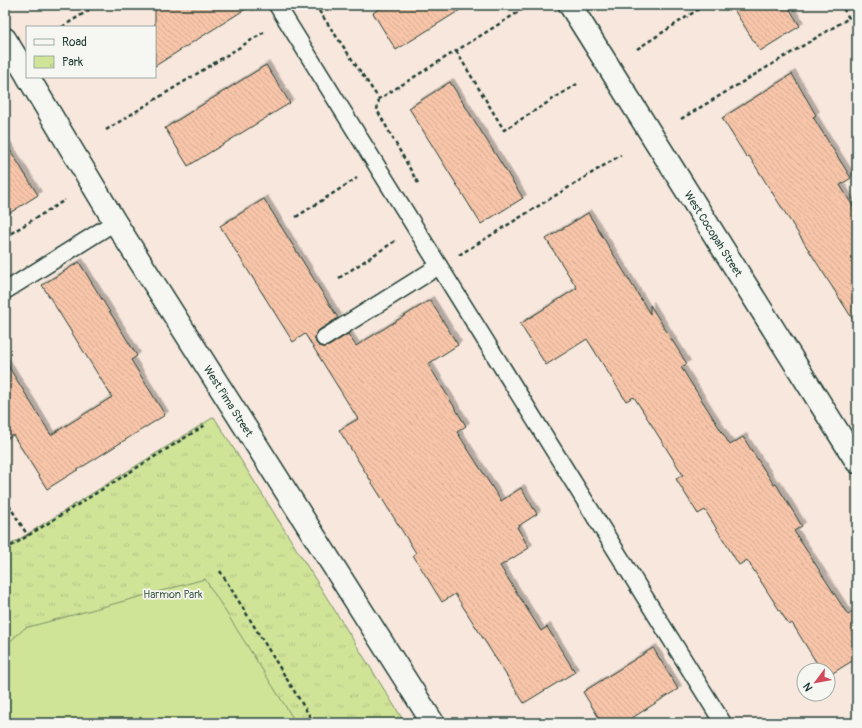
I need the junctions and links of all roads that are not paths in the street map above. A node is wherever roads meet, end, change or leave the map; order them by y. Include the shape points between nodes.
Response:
1 (277, 5) edge
2 (570, 5) edge
3 (5, 39) edge
4 (26, 73) edge
5 (29, 78) edge
6 (115, 222) junction
7 (439, 266) junction
8 (5, 291) edge
9 (324, 338) dead end
10 (857, 462) edge
11 (433, 723) edge
12 (723, 723) edge

1 - 7 lane
2 - 10 street, West Cocopah Street
3 - 4 street, West Pima Street
5 - 6 street, West Pima Street
6 - 8 lane
6 - 11 street, West Pima Street
7 - 9 lane
7 - 12 lane

